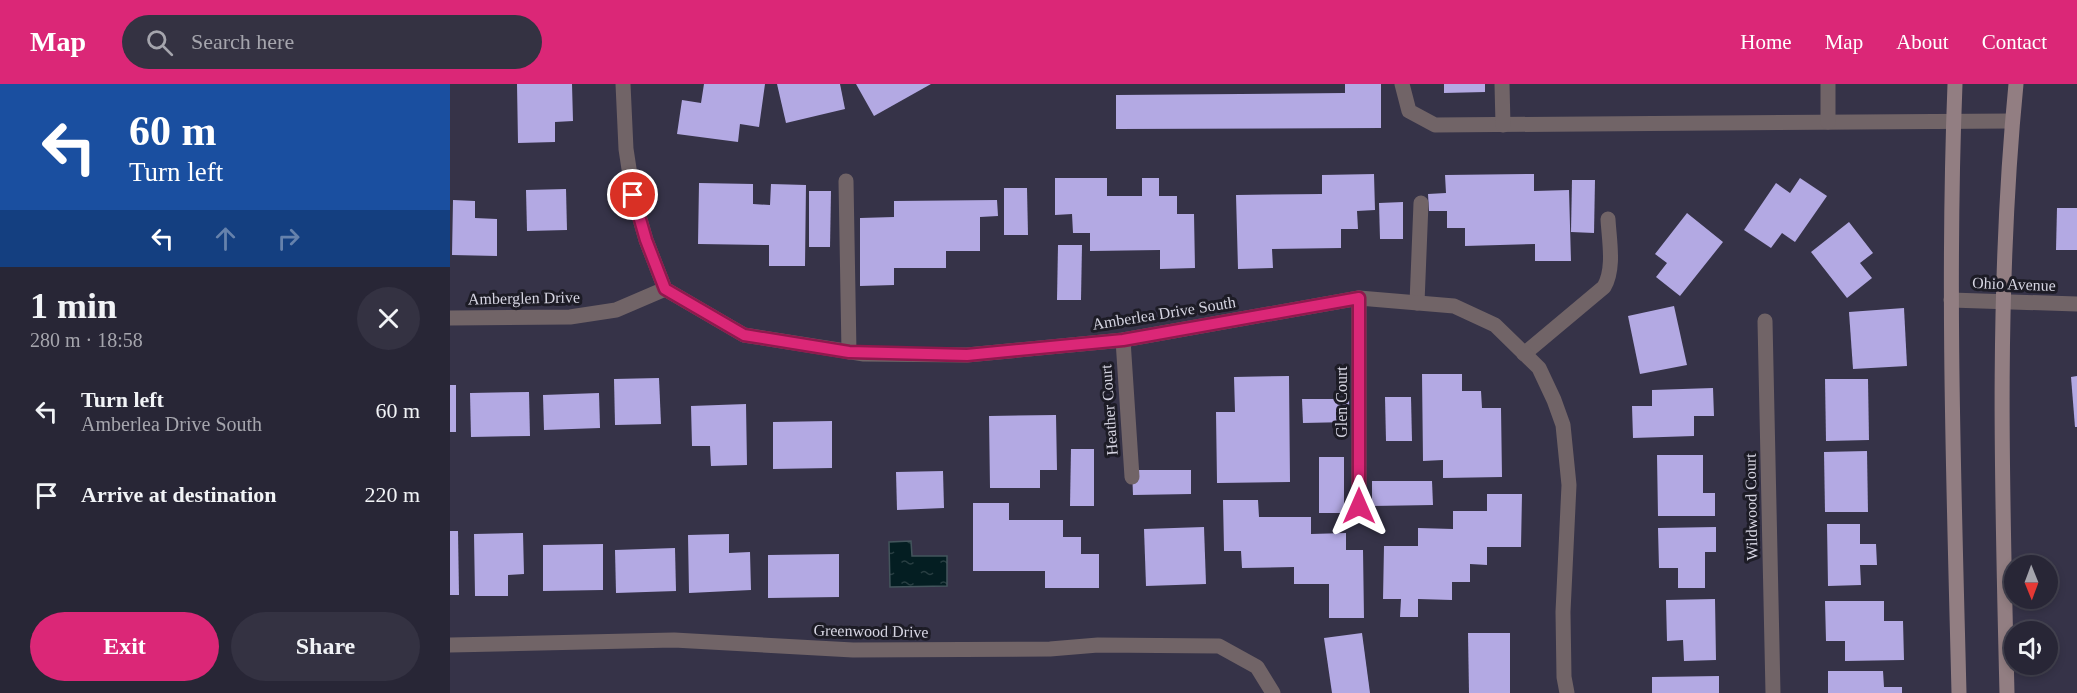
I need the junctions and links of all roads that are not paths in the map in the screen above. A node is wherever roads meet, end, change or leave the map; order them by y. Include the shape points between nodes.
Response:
1 (623, 84) edge
2 (1402, 84) edge
3 (1502, 84) edge
4 (1828, 84) edge
5 (1955, 84) edge
6 (2016, 84) edge
7 (1953, 120) junction
8 (1828, 122) junction
9 (2012, 122) junction
10 (1503, 125) junction
11 (846, 181) dead end
12 (1421, 203) dead end
13 (1608, 219) dead end
14 (665, 289) junction
15 (1359, 298) junction
16 (1951, 300) junction
17 (2003, 302) junction
18 (1417, 303) junction
19 (2077, 304) edge
20 (450, 318) edge
21 (1765, 321) dead end
22 (1123, 340) junction
23 (849, 352) junction
24 (1524, 354) junction
25 (1132, 477) dead end
26 (1359, 506) dead end
27 (450, 645) edge
28 (1273, 693) edge
29 (1567, 693) edge
30 (1773, 693) edge
31 (1959, 693) edge
32 (2007, 693) edge

1 - 14 street via 633,195
2 - 10 street via 1409,111 1435,126
3 - 10 street
4 - 8 street
5 - 7 main road
6 - 9 main road
7 - 8 street
7 - 9 street
7 - 16 main road
8 - 10 street
9 - 17 main road
11 - 23 street
12 - 18 street
13 - 24 street via 1609,279
14 - 20 street, Amberglen Drive via 616,310 570,317
14 - 23 street, Amberlea Drive South via 744,335
15 - 18 street, Amberlea Drive South
15 - 22 street, Amberlea Drive South
15 - 26 street, Glen Court
16 - 17 street, Ohio Avenue
16 - 31 main road
17 - 19 street, Ohio Avenue
17 - 32 main road via 2001,430
18 - 24 street, Amberlea Drive South via 1454,306 1495,325
21 - 30 street, Wildwood Court
22 - 23 street, Amberlea Drive South via 967,355
22 - 25 street, Heather Court
24 - 29 street, Amberlea Drive South via 1539,368 1563,425 1569,484 1563,612
27 - 28 street, Greenwood Drive via 674,640 853,650 1219,646 1257,667

